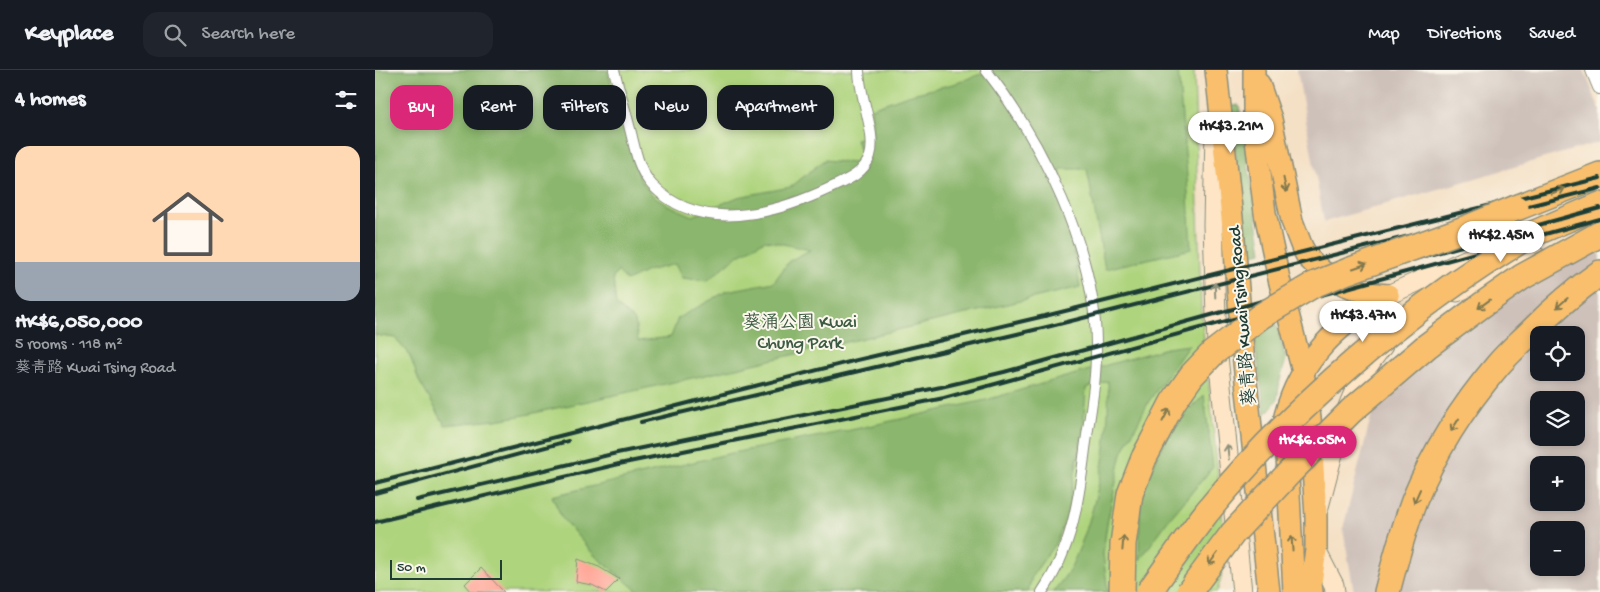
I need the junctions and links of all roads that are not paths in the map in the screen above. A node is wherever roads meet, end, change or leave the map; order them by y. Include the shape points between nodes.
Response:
1 (614, 70) edge
2 (859, 70) edge
3 (986, 70) edge
4 (1254, 70) edge
5 (1593, 70) edge
6 (1217, 76) edge
7 (1600, 87) edge
8 (1600, 175) edge
9 (1600, 201) edge
10 (1600, 204) edge
11 (1600, 230) edge
12 (1600, 234) edge
13 (1600, 273) edge
14 (1388, 295) junction
15 (1438, 300) junction
16 (1303, 372) junction
17 (1310, 417) junction
18 (1316, 518) junction
19 (1316, 550) junction
20 (1042, 592) edge
21 (1122, 592) edge
22 (1149, 592) edge
23 (1189, 592) edge
24 (1242, 592) edge
25 (1269, 592) edge
26 (1294, 592) edge
27 (1312, 592) edge
28 (1335, 592) edge
29 (1387, 592) edge

1 - 2 street via 641,168 649,181 671,200 691,211 722,215 789,206 852,177 863,168 872,146
3 - 20 street via 1016,112 1059,193 1092,298 1095,370 1077,506 1063,553
4 -> 14 main road via 1271,119 1292,221 1308,258 1343,284 1367,293
4 - 16 main road, 葵青路 Kwai Tsing Road via 1254,123 1265,212
5 - 7 street
24 -> 6 main road via 1217,346 1213,225
6 - 25 main road, 葵青路 Kwai Tsing Road
21 -> 8 highway, bridge via 1129,494 1173,402 1213,353 1261,316 1313,285
9 - 14 main road
10 - 22 highway, bridge via 1507,249 1409,318 1326,386 1265,446 1208,512
11 - 15 main road
12 -> 23 highway, bridge via 1522,276 1427,346 1351,411 1233,533
13 -> 29 highway via 1499,363 1469,402 1438,452 1415,499
14 - 16 main road via 1342,327
15 - 17 main road via 1358,345 1324,384
15 - 18 main road via 1406,323 1369,365 1341,426
16 - 17 main road, 葵青路 Kwai Tsing Road
26 -> 16 main road via 1285,416
17 - 18 main road, 葵青路 Kwai Tsing Road
18 - 19 main road, 葵青路 Kwai Tsing Road
19 - 27 main road, 葵青路 Kwai Tsing Road
19 - 28 main road

